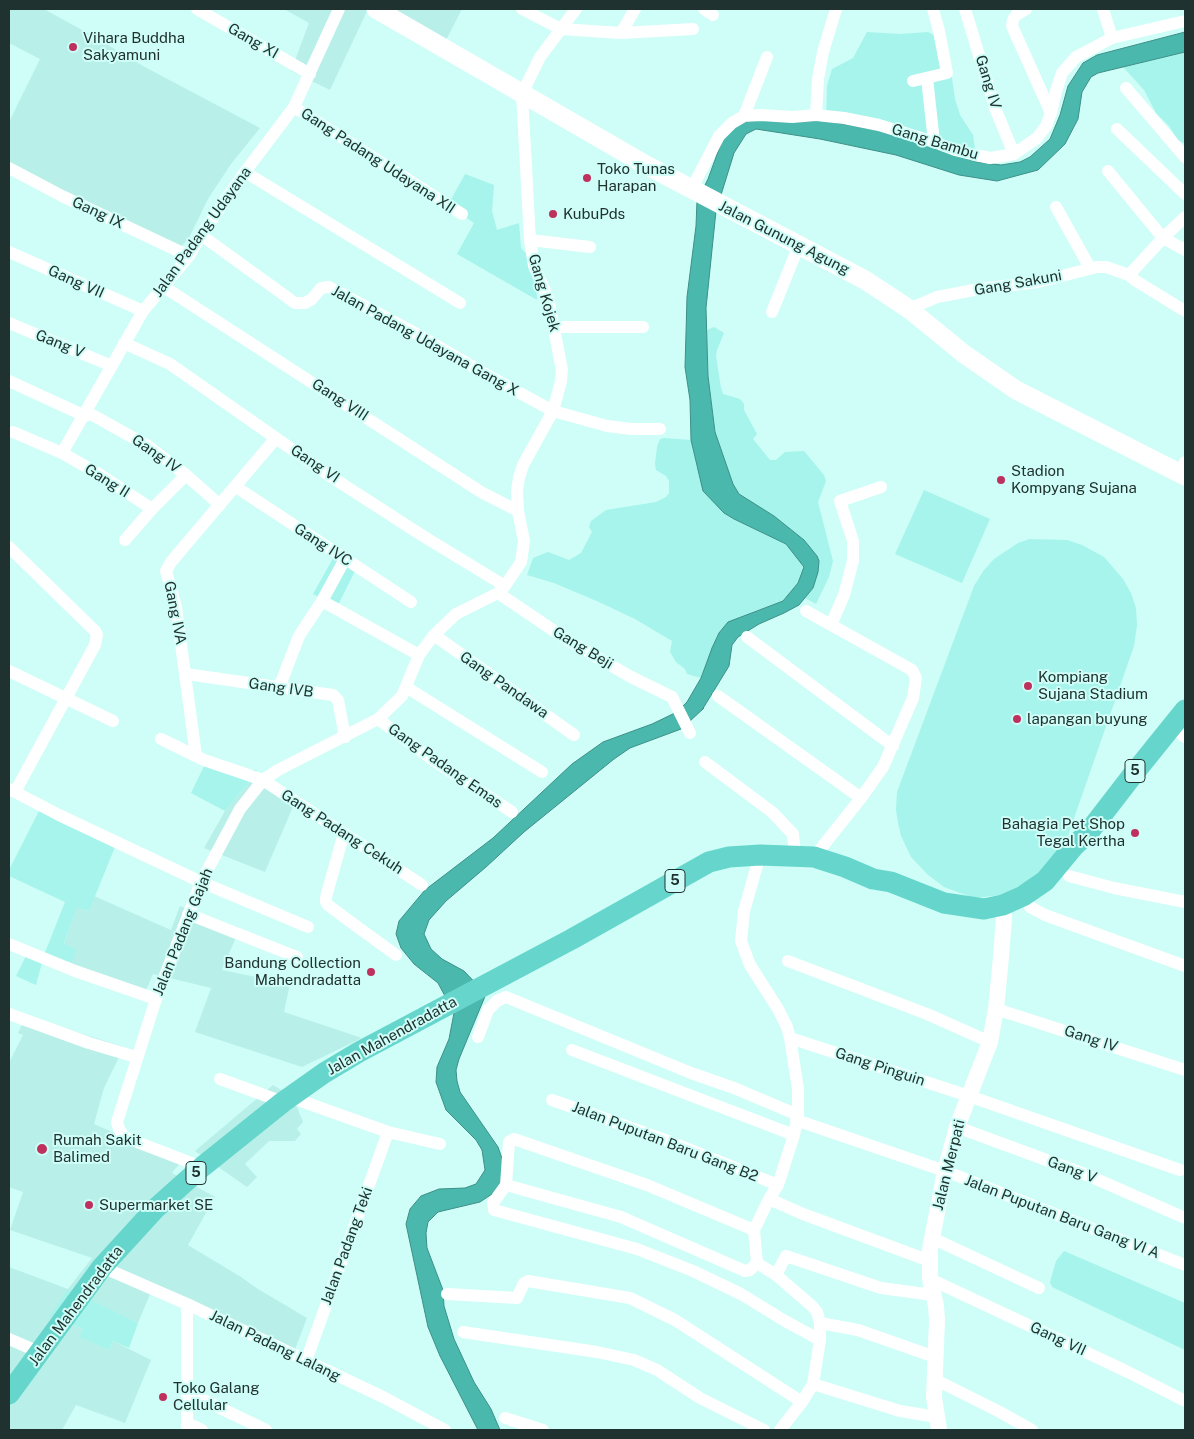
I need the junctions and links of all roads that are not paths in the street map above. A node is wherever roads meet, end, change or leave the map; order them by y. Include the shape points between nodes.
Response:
1 (197, 9) edge
2 (339, 9) edge
3 (376, 9) edge
4 (522, 9) edge
5 (576, 9) edge
6 (635, 9) edge
7 (836, 9) edge
8 (933, 9) edge
9 (965, 9) edge
10 (1026, 9) edge
11 (1103, 9) edge
12 (1185, 21) edge
13 (561, 29) junction
14 (693, 29) dead end
15 (620, 33) junction
16 (1112, 38) junction
17 (767, 57) dead end
18 (310, 74) junction
19 (927, 78) junction
20 (914, 81) dead end
21 (1126, 88) dead end
22 (522, 94) junction
23 (294, 107) junction
24 (1051, 113) junction
25 (816, 115) junction
26 (744, 116) junction
27 (1116, 129) dead end
28 (934, 142) junction
29 (1014, 154) junction
30 (1185, 157) edge
31 (9, 168) edge
32 (245, 172) junction
33 (1108, 172) dead end
34 (693, 190) junction
35 (1185, 194) edge
36 (1056, 207) dead end
37 (462, 214) dead end
38 (1185, 217) edge
39 (201, 235) junction
40 (1163, 238) junction
41 (530, 240) junction
42 (799, 246) junction
43 (590, 247) dead end
44 (1185, 250) edge
45 (9, 252) edge
46 (189, 256) junction
47 (1090, 268) junction
48 (1129, 275) junction
49 (164, 287) junction
50 (460, 303) dead end
51 (909, 309) junction
52 (143, 311) junction
53 (1185, 311) edge
54 (772, 312) dead end
55 (9, 323) edge
56 (554, 326) junction
57 (643, 327) dead end
58 (124, 343) junction
59 (112, 366) junction
60 (9, 381) edge
61 (554, 411) junction
62 (86, 414) junction
63 (660, 429) dead end
64 (13, 432) dead end
65 (276, 438) junction
66 (62, 454) junction
67 (1184, 471) edge
68 (186, 475) junction
69 (236, 486) junction
70 (881, 487) dead end
71 (220, 505) junction
72 (152, 509) junction
73 (518, 512) junction
74 (125, 540) dead end
75 (9, 548) edge
76 (344, 559) junction
77 (501, 590) junction
78 (322, 601) junction
79 (411, 602) dead end
80 (806, 612) dead end
81 (831, 625) junction
82 (434, 635) junction
83 (747, 637) dead end
84 (419, 655) junction
85 (9, 671) edge
86 (186, 674) junction
87 (406, 687) junction
88 (280, 688) junction
89 (718, 696) dead end
90 (66, 698) junction
91 (1185, 710) edge
92 (378, 719) junction
93 (113, 721) dead end
94 (1178, 732) edge
95 (690, 733) dead end
96 (574, 735) dead end
97 (345, 737) junction
98 (161, 739) dead end
99 (893, 746) junction
100 (196, 756) junction
101 (705, 762) dead end
102 (542, 772) dead end
103 (262, 780) junction
104 (12, 790) edge
105 (861, 798) junction
106 (512, 812) dead end
107 (344, 833) junction
108 (1088, 834) junction
109 (760, 855) junction
110 (804, 857) junction
111 (1069, 876) junction
112 (201, 882) junction
113 (422, 885) dead end
114 (1185, 902) edge
115 (1030, 907) junction
116 (1003, 912) junction
117 (188, 914) junction
118 (308, 927) dead end
119 (9, 944) edge
120 (396, 955) dead end
121 (297, 958) dead end
122 (788, 961) dead end
123 (1185, 966) edge
124 (156, 999) junction
125 (996, 1009) junction
126 (9, 1014) edge
127 (478, 1037) dead end
128 (790, 1038) junction
129 (990, 1042) junction
130 (572, 1050) dead end
131 (136, 1057) junction
132 (1185, 1070) edge
133 (220, 1079) dead end
134 (969, 1096) junction
135 (286, 1099) junction
136 (552, 1100) dead end
137 (797, 1117) junction
138 (957, 1127) junction
139 (388, 1132) junction
140 (794, 1135) junction
141 (440, 1144) dead end
142 (202, 1167) junction
143 (1180, 1170) dead end
144 (945, 1172) junction
145 (506, 1185) junction
146 (778, 1185) junction
147 (769, 1199) junction
148 (1185, 1218) edge
149 (754, 1230) junction
150 (932, 1238) junction
151 (930, 1261) junction
152 (757, 1262) junction
153 (1185, 1265) edge
154 (102, 1266) junction
155 (776, 1275) junction
156 (932, 1287) junction
157 (1039, 1288) dead end
158 (446, 1294) dead end
159 (187, 1304) junction
160 (820, 1323) junction
161 (463, 1332) dead end
162 (9, 1339) edge
163 (820, 1340) junction
164 (39, 1352) junction
165 (935, 1357) junction
166 (306, 1361) junction
167 (934, 1379) junction
168 (813, 1384) junction
169 (188, 1392) junction
170 (9, 1394) edge
171 (1185, 1401) edge
172 (802, 1402) junction
173 (505, 1418) dead end
174 (938, 1423) edge
175 (187, 1427) edge
176 (202, 1430) edge
177 (266, 1430) edge
178 (445, 1430) edge
179 (543, 1430) edge
180 (764, 1430) edge
181 (780, 1430) edge
182 (1032, 1430) edge

1 - 18 street, Gang XI
2 - 18 street, Jalan Padang Udayana
3 - 22 main road, Jalan Gunung Agung
4 - 13 street
5 - 13 street
6 - 15 street
7 - 25 street via 823,52
8 - 19 street via 948,73
9 - 29 street, Gang IV via 995,108
10 - 24 street via 1019,12 1012,26
11 - 16 street
12 - 16 street, Gang Bambu
13 - 15 street
13 - 22 street via 540,57
14 - 15 street
16 - 24 street, Gang Bambu via 1076,57 1067,66
17 - 26 street
18 - 23 street, Jalan Padang Udayana
19 - 20 street
19 - 28 street
21 - 30 street
22 - 34 main road, Jalan Gunung Agung
22 - 41 street, Gang Kojek
23 - 32 street, Jalan Padang Udayana
23 - 37 street, Gang Padang Udayana XII
24 - 29 street, Gang Bambu via 1037,138
25 - 26 street, Gang Bambu
25 - 28 street, Gang Bambu via 879,125
26 - 34 street via 719,136
27 - 35 street
28 - 29 street, Gang Bambu via 982,157
31 - 46 street, Gang IX
32 - 39 street, Jalan Padang Udayana
32 - 50 street
33 - 40 street
34 - 42 main road, Jalan Gunung Agung
36 - 47 street
38 - 40 street
39 - 46 street, Jalan Padang Udayana
39 - 61 street, Jalan Padang Udayana Gang X via 296,303 305,303 321,288 329,287
40 - 44 street
40 - 48 street
41 - 43 street
41 - 56 street, Gang Kojek via 534,266 548,298
42 - 51 main road, Jalan Gunung Agung via 856,275
42 - 54 street
45 - 52 street, Gang VII
46 - 49 street, Jalan Padang Udayana
47 - 48 street, Gang Sakuni via 1106,268
47 - 51 street, Gang Sakuni via 1038,282 936,297
48 - 53 street, Gang Sakuni
49 - 52 street, Jalan Padang Udayana
49 - 73 street, Gang VIII via 481,492
51 - 67 main road, Jalan Gunung Agung via 964,354 1016,390
52 - 58 street, Jalan Padang Udayana
55 - 59 street, Gang V
56 - 57 street
56 - 61 street, Gang Kojek via 562,370
58 - 59 street, Jalan Padang Udayana
58 - 65 street, Gang VI via 170,364
59 - 62 street, Jalan Padang Udayana
60 - 62 street, Gang IV
61 - 63 street via 607,426
61 - 73 street, Gang Kojek via 518,478
62 - 66 street, Jalan Padang Udayana
62 - 68 street, Gang IV via 138,440
64 - 66 street, Gang II
65 - 69 street, Gang IVA
65 - 77 street, Gang VI
66 - 72 street, Gang II
68 - 71 street, Gang IV
68 - 72 street
69 - 71 street, Gang IVA
69 - 76 street, Gang IVC
70 - 81 street via 840,501 853,541 853,561 844,595
71 - 86 street, Gang IVA via 166,571 176,607
72 - 74 street
73 - 77 street, Gang Kojek via 524,552
75 - 90 street via 97,636
76 - 78 street
76 - 79 street, Gang IVC
77 - 82 street, Jalan Padang Gajah via 456,614
77 - 95 street, Gang Beji via 569,641 672,697
78 - 84 street
78 - 88 street via 299,636
80 - 81 street
81 - 99 street via 915,674 913,698
82 - 84 street, Jalan Padang Gajah
82 - 96 street, Gang Pandawa
83 - 99 street
84 - 87 street, Jalan Padang Gajah
85 - 90 street
86 - 88 street, Gang IVB
86 - 100 street, Gang IVA
87 - 92 street, Jalan Padang Gajah via 396,703
87 - 102 street
88 - 97 street, Gang IVB via 336,697
89 - 105 street
90 - 93 street
90 - 104 street
91 - 94 highway, Jalan Mahendradatta / 5
92 - 97 street, Jalan Padang Gajah
92 - 106 street, Gang Padang Emas
94 - 108 highway, Jalan Mahendradatta / 5 via 1135,772
97 - 103 street, Jalan Padang Gajah
98 - 100 street
99 - 105 street
100 - 103 street
101 - 110 street via 772,812 793,834
103 - 107 street, Gang Padang Cekuh
103 - 112 street, Jalan Padang Gajah via 240,809
104 - 112 street
105 - 110 street
107 - 113 street, Gang Padang Cekuh
107 - 120 street via 326,902
108 - 111 highway, Jalan Mahendradatta / 5 via 1084,851
108 - 116 highway, Jalan Mahendradatta / 5 via 1045,881
109 - 110 highway, Jalan Mahendradatta / 5
109 - 128 street via 744,911 741,941 750,965 783,1018
109 - 135 highway, Jalan Mahendradatta / 5 via 709,862 359,1052
110 - 116 highway, Jalan Mahendradatta / 5 via 845,867 873,879 884,893 938,916 971,920
111 - 114 street
111 - 115 highway, Jalan Mahendradatta / 5 via 1056,890
112 - 117 street, Jalan Padang Gajah
112 - 118 street
115 - 116 highway, Jalan Mahendradatta / 5
115 - 123 street
116 - 125 street, Jalan Merpati
117 - 121 street
117 - 124 street, Jalan Padang Gajah
119 - 124 street
122 - 129 street via 927,1014
124 - 131 street, Jalan Padang Gajah
125 - 129 street, Jalan Merpati
125 - 132 street, Gang IV
126 - 131 street
127 - 137 street, Jalan Puputan Baru Gang VI A via 488,1010 506,997 734,1088
128 - 134 street, Gang Pinguin
128 - 137 street via 798,1088
129 - 134 street, Jalan Merpati
130 - 140 street
131 - 142 street, Jalan Padang Gajah via 117,1122 119,1129 132,1141
133 - 135 street
134 - 138 street, Jalan Merpati
134 - 143 street, Gang Pinguin
135 - 139 street
135 - 142 highway, Jalan Mahendradatta / 5
136 - 146 street, Jalan Puputan Baru Gang B2 via 671,1142
137 - 140 street
137 - 144 street, Jalan Puputan Baru Gang VI A
138 - 144 street, Jalan Merpati
138 - 148 street, Gang V via 1088,1175
139 - 141 street
139 - 166 street, Jalan Padang Teki
140 - 146 street
142 - 154 highway, Jalan Mahendradatta / 5 via 155,1208
144 - 150 street, Jalan Merpati
144 - 153 street, Jalan Puputan Baru Gang VI A
145 - 149 street via 509,1142 514,1139 647,1185
145 - 152 street via 621,1217 745,1271
145 - 163 street via 493,1203 494,1210 637,1249 693,1271 741,1294
146 - 147 street
147 - 149 street
147 - 151 street
149 - 152 street
150 - 151 street, Jalan Merpati
150 - 157 street
151 - 156 street, Jalan Merpati
152 - 155 street
154 - 159 street, Jalan Padang Lalang
154 - 164 highway, Jalan Mahendradatta / 5
155 - 156 street, Gang VII via 786,1256 881,1288
155 - 160 street via 812,1306
156 - 165 street, Jalan Merpati via 936,1320
156 - 171 street, Gang VII via 1128,1372
158 - 172 street via 517,1298 528,1281 630,1298 676,1320
159 - 166 street, Jalan Padang Lalang
159 - 169 street
160 - 163 street
160 - 165 street via 874,1335
161 - 180 street via 634,1360
162 - 164 street
163 - 168 street
164 - 170 highway, Jalan Mahendradatta / 5
165 - 167 street, Jalan Merpati
166 - 178 street, Jalan Padang Lalang
167 - 174 street, Jalan Merpati
167 - 182 street
168 - 172 street
168 - 174 street
169 - 175 street
169 - 177 street
172 - 181 street
173 - 179 street
175 - 176 street

